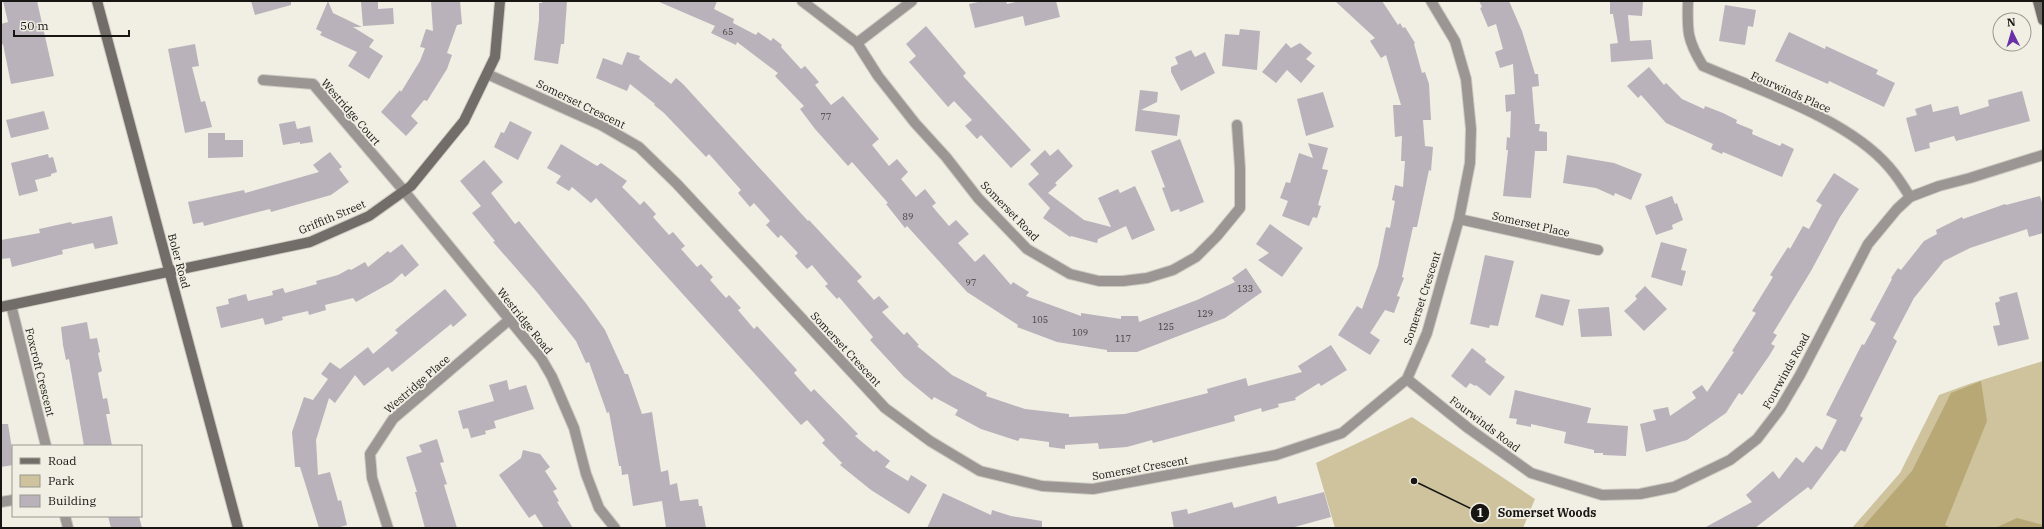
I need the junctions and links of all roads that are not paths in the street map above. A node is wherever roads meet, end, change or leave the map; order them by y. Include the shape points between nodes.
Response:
1 (97, 1) edge
2 (500, 1) edge
3 (802, 1) edge
4 (912, 1) edge
5 (1431, 1) edge
6 (1688, 1) edge
7 (2038, 1) edge
8 (2043, 20) edge
9 (857, 44) junction
10 (487, 74) junction
11 (263, 80) dead end
12 (1237, 125) dead end
13 (2043, 156) edge
14 (404, 191) junction
15 (1910, 197) junction
16 (1459, 219) junction
17 (1598, 250) dead end
18 (169, 271) junction
19 (6, 306) edge
20 (510, 320) junction
21 (1407, 379) junction
22 (46, 445) edge
23 (12, 500) edge
24 (1, 502) edge
25 (65, 517) edge
26 (68, 528) edge
27 (238, 528) edge
28 (388, 528) edge
29 (615, 528) edge

1 - 18 street, Boler Road
2 - 10 street, Griffith Street via 495,57
3 - 9 street, Somerset Road
4 - 9 street
5 - 16 street, Somerset Crescent via 1455,41 1466,79 1471,129 1470,163
6 - 15 street, Fourwinds Place via 1687,31 1692,48 1703,66 1833,124 1867,147 1889,167
7 - 8 street
9 - 12 street, Somerset Road via 878,76 915,123 978,198 1027,249 1070,274 1099,281 1147,278 1173,270 1196,257 1217,236 1240,208
10 - 14 street, Griffith Street via 464,120 411,186
10 - 21 street, Somerset Crescent via 601,124 639,147 677,184 885,408 930,441 980,471 1042,486 1093,489 1276,456 1342,432
11 - 14 street, Westridge Court via 313,84
13 - 15 street, Fourwinds Road
14 - 18 street, Griffith Street via 369,216 310,242
14 - 20 street, Westridge Road
15 - 21 street, Fourwinds Road via 1897,208 1868,244 1800,375 1757,439 1730,460 1674,487 1640,494 1602,495 1531,473 1468,428
16 - 17 street, Somerset Place
16 - 21 street, Somerset Crescent via 1426,332
18 - 19 street, Griffith Street
18 - 27 street, Boler Road
19 - 22 street, Foxcroft Crescent
20 - 28 street, Westridge Place via 393,419 370,454 372,478
20 - 29 street, Westridge Road via 541,358 552,377 574,428 586,474 599,508
23 - 24 street
25 - 26 street

